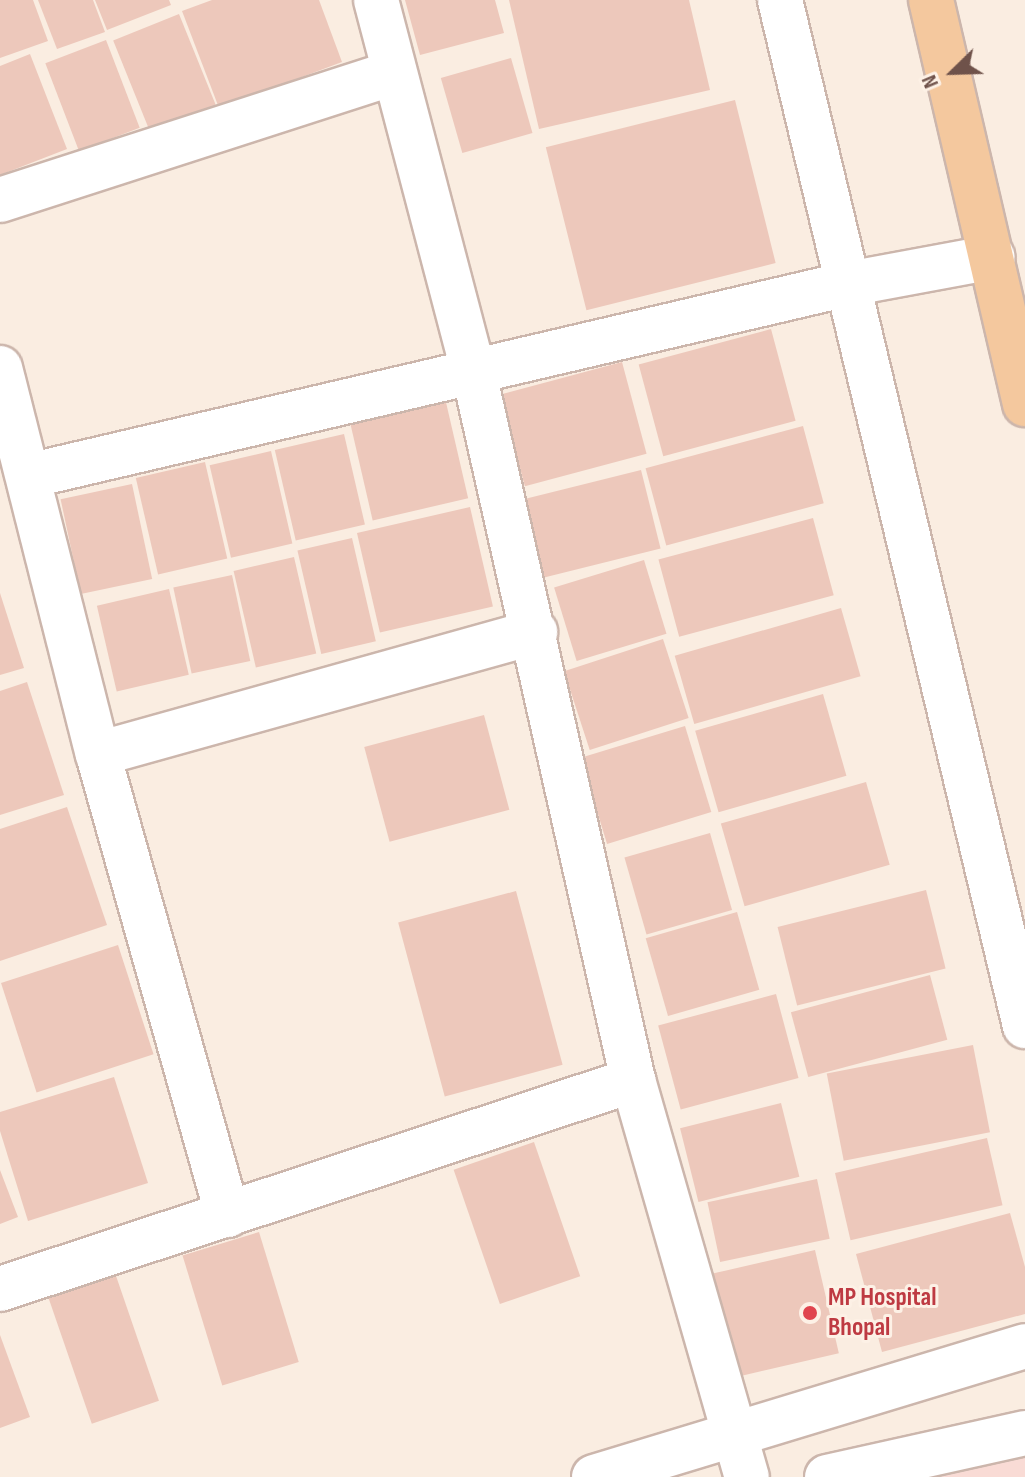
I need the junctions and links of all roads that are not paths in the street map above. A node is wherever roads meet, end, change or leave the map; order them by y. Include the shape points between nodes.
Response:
1 (376, 0) edge
2 (780, 0) edge
3 (931, 0) edge
4 (957, 0) edge
5 (393, 73) junction
6 (0, 200) edge
7 (993, 257) junction
8 (847, 284) junction
9 (1025, 291) edge
10 (0, 368) edge
11 (473, 369) junction
12 (1025, 404) edge
13 (28, 476) junction
14 (535, 632) junction
15 (98, 754) junction
16 (1025, 1026) edge
17 (633, 1080) junction
18 (228, 1215) junction
19 (0, 1289) edge
20 (1025, 1346) edge
21 (1025, 1433) edge
22 (736, 1434) junction
23 (594, 1477) edge
24 (747, 1477) edge
25 (827, 1477) edge

1 - 5 street
2 - 8 street
3 - 7 main road
4 - 9 main road
5 - 6 street
5 - 11 street
7 - 8 street
7 - 12 main road
8 - 11 street
8 - 16 street
10 - 13 street
11 - 13 street
11 - 14 street
13 - 15 street
14 - 15 street
14 - 17 street
15 - 18 street
17 - 18 street
17 - 22 street
18 - 19 street
20 - 22 street
21 - 25 street
22 - 23 street
22 - 24 street

